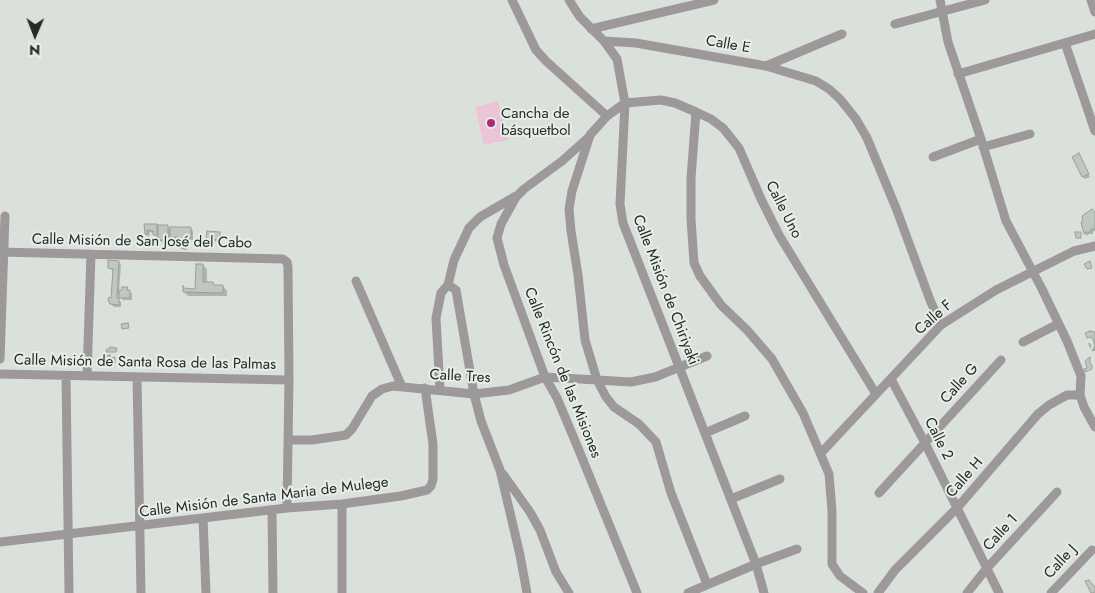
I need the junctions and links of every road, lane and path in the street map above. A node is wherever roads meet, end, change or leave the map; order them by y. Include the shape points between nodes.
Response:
1 (512, 0) edge
2 (569, 0) edge
3 (714, 0) edge
4 (940, 0) edge
5 (986, 0) edge
6 (1091, 0) edge
7 (942, 12) junction
8 (1095, 12) edge
9 (895, 24) dead end
10 (591, 29) junction
11 (842, 34) dead end
12 (1095, 34) edge
13 (604, 41) junction
14 (1065, 43) junction
15 (766, 66) junction
16 (958, 74) junction
17 (625, 103) junction
18 (696, 112) junction
19 (607, 116) junction
20 (1095, 131) edge
21 (1030, 134) dead end
22 (590, 135) junction
23 (982, 143) junction
24 (932, 156) dead end
25 (519, 194) junction
26 (6, 216) dead end
27 (1095, 246) edge
28 (2, 252) edge
29 (91, 254) junction
30 (1032, 272) junction
31 (356, 281) dead end
32 (448, 285) junction
33 (1058, 324) junction
34 (941, 325) junction
35 (1022, 342) dead end
36 (707, 356) dead end
37 (0, 359) edge
38 (1001, 360) dead end
39 (680, 366) junction
40 (0, 374) edge
41 (66, 376) junction
42 (87, 376) junction
43 (137, 377) junction
44 (545, 377) junction
45 (891, 379) junction
46 (289, 380) junction
47 (597, 380) junction
48 (402, 386) junction
49 (425, 388) junction
50 (440, 390) junction
51 (474, 394) junction
52 (876, 394) junction
53 (1080, 394) junction
54 (745, 416) dead end
55 (1095, 427) edge
56 (706, 433) junction
57 (288, 440) junction
58 (926, 443) junction
59 (821, 453) junction
60 (500, 470) junction
61 (780, 479) dead end
62 (1057, 492) dead end
63 (879, 493) dead end
64 (731, 499) junction
65 (342, 504) junction
66 (286, 508) junction
67 (957, 508) junction
68 (272, 510) junction
69 (203, 518) junction
70 (140, 526) junction
71 (68, 534) junction
72 (0, 542) edge
73 (797, 549) dead end
74 (1092, 550) dead end
75 (756, 564) junction
76 (987, 568) junction
77 (707, 584) junction
78 (69, 593) edge
79 (141, 593) edge
80 (206, 593) edge
81 (273, 593) edge
82 (342, 593) edge
83 (527, 593) edge
84 (569, 593) edge
85 (637, 593) edge
86 (688, 593) edge
87 (764, 593) edge
88 (863, 593) edge
89 (878, 593) edge
90 (968, 593) edge
91 (999, 593) edge
92 (1051, 593) edge

1 - 19 street via 536,50
2 - 10 street, Calle Misión de Chiriyaki
3 - 10 street
4 - 7 street
5 - 7 street
6 - 8 street
7 - 9 street
7 - 16 street
10 - 13 street, Calle Misión de Chiriyaki
11 - 15 street, Calle E
12 - 14 street
13 - 15 street, Calle E via 636,43
13 - 17 street, Calle Misión de Chiriyaki via 617,59
14 - 16 street
14 - 20 street
15 - 34 street via 816,80 840,99 856,119 877,160
16 - 23 street
17 - 18 street, Calle Uno via 661,100
17 - 19 street, Calle Rincón de las Misiones
17 - 39 street, Calle Misión de Chiriyaki via 621,214 626,234
18 - 52 street, Calle Uno via 723,128 739,148 779,235
18 - 59 street via 691,219 696,268 721,305 772,359 803,412
19 - 22 street, Calle Rincón de las Misiones
21 - 23 street
22 - 25 street, Calle Rincón de las Misiones
22 - 47 street via 569,209 585,340
23 - 24 street
23 - 30 street via 1006,221
25 - 32 street via 480,217 469,228 454,260
25 - 44 street, Calle Rincón de las Misiones via 501,224 498,245
26 - 28 street
27 - 30 street, Calle F via 1074,251
28 - 29 street, Calle Misión de San José del Cabo
28 - 37 street
29 - 42 street
29 - 46 street, Calle Misión de San José del Cabo via 283,259 288,268
30 - 33 street
30 - 34 street, Calle F via 996,290
31 - 48 street
32 - 50 street via 441,293 436,318
32 - 51 street via 456,290
33 - 35 street
33 - 53 street via 1081,376
34 - 45 street, Calle F
36 - 39 street, Calle Tres
38 - 58 street, Calle G
39 - 47 street, Calle Tres via 631,382
39 - 56 street, Calle Misión de Chiriyaki
40 - 41 street, Calle Misión de Santa Rosa de las Palmas
41 - 42 street, Calle Misión de Santa Rosa de las Palmas
41 - 71 street
42 - 43 street, Calle Misión de Santa Rosa de las Palmas
43 - 46 street, Calle Misión de Santa Rosa de las Palmas
43 - 70 street
44 - 47 street, Calle Tres
44 - 51 street, Calle Tres via 509,390
44 - 85 street, Calle Rincón de las Misiones via 557,398
45 - 52 street, Calle F
45 - 58 street, Calle 2
46 - 57 street
47 - 77 street via 614,407 639,424 656,442 671,493
48 - 49 street, Calle Tres
48 - 57 street, Calle Tres via 382,388 372,396 346,435
49 - 50 street, Calle Tres
49 - 65 street, Calle Misión de Santa Maria de Mulege via 433,444 431,486 427,490 401,496
50 - 51 street, Calle Tres
51 - 60 street
52 - 59 street, Calle F
53 - 55 street
53 - 67 street, Calle H via 1067,395 1038,414
54 - 56 street
56 - 64 street, Calle Misión de Chiriyaki
57 - 66 street
58 - 63 street, Calle G
58 - 67 street, Calle 2
59 - 88 street via 829,474 832,564 840,576
60 - 83 street
60 - 84 street via 530,512 556,572
61 - 64 street
62 - 76 street, Calle 1
64 - 75 street, Calle Misión de Chiriyaki
65 - 66 street, Calle Misión de Santa Maria de Mulege
65 - 82 street
66 - 68 street, Calle Misión de Santa Maria de Mulege
67 - 76 street, Calle 2
67 - 89 street, Calle H via 895,570
68 - 69 street, Calle Misión de Santa Maria de Mulege
68 - 81 street
69 - 70 street, Calle Misión de Santa Maria de Mulege
69 - 80 street
70 - 71 street, Calle Misión de Santa Maria de Mulege
70 - 79 street
71 - 72 street, Calle Misión de Santa Maria de Mulege
71 - 78 street
73 - 75 street
74 - 92 street, Calle J
75 - 77 street
75 - 87 street, Calle Misión de Chiriyaki
76 - 90 street, Calle 1
76 - 91 street, Calle 2
77 - 86 street

